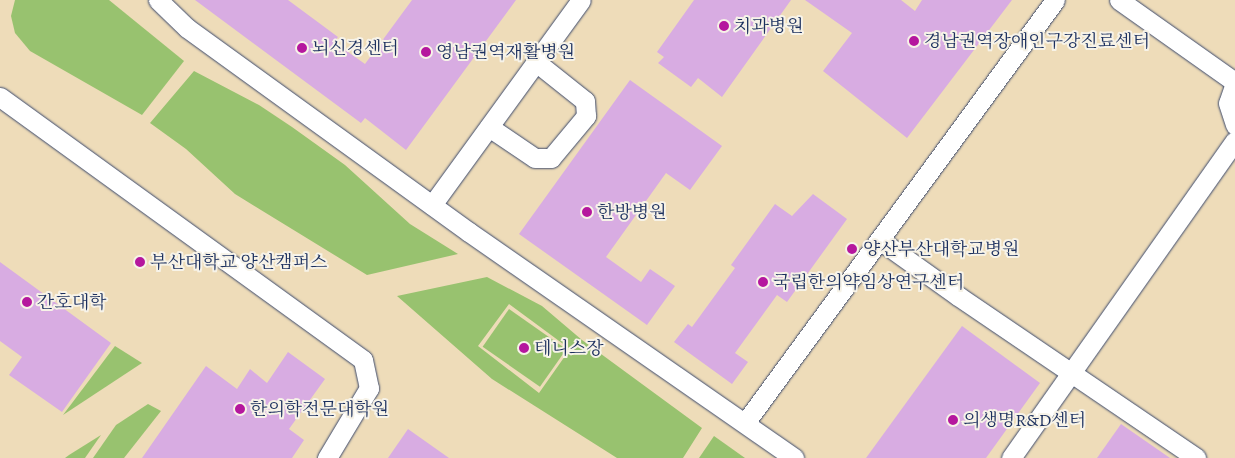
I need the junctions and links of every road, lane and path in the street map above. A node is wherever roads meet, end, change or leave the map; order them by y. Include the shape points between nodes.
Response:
1 (158, 0) edge
2 (581, 0) edge
3 (1055, 0) edge
4 (1119, 0) edge
5 (536, 62) junction
6 (1235, 83) edge
7 (0, 97) edge
8 (1235, 125) edge
9 (489, 127) junction
10 (1235, 141) edge
11 (432, 205) junction
12 (882, 240) junction
13 (1070, 373) junction
14 (745, 423) junction
15 (327, 458) edge
16 (794, 458) edge
17 (1010, 458) edge
18 (1196, 458) edge

1 - 11 street via 186,28
2 - 5 street
3 - 12 street
4 - 6 street
5 - 9 street
5 - 9 street via 585,101 586,116 551,158 535,158
6 - 8 street via 1228,103
7 - 15 street via 363,360 369,388
9 - 11 street
10 - 13 street
11 - 14 street
12 - 13 street
12 - 14 street
13 - 17 street
13 - 18 street
14 - 16 street

